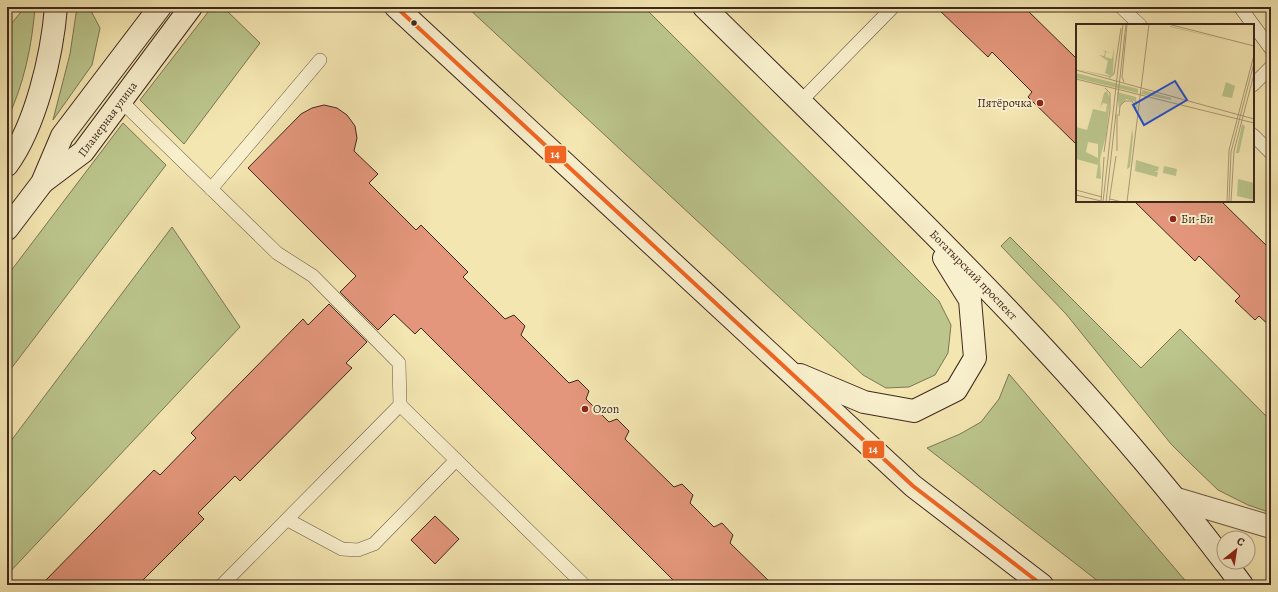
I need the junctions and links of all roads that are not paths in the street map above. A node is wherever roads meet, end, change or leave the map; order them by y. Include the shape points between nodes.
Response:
1 (56, 7) edge
2 (160, 7) edge
3 (191, 7) edge
4 (396, 7) edge
5 (704, 7) edge
6 (893, 7) edge
7 (1121, 7) edge
8 (1240, 7) edge
9 (1139, 24) edge
10 (1253, 24) edge
11 (1254, 26) edge
12 (1271, 49) edge
13 (320, 60) dead end
14 (1271, 67) edge
15 (1254, 84) edge
16 (120, 100) junction
17 (800, 102) junction
18 (1254, 135) edge
19 (1271, 153) edge
20 (7, 165) edge
21 (42, 183) junction
22 (210, 188) junction
23 (922, 222) junction
24 (7, 229) edge
25 (786, 370) junction
26 (400, 405) junction
27 (456, 460) junction
28 (1178, 499) junction
29 (288, 520) junction
30 (1271, 528) edge
31 (1216, 551) edge
32 (1230, 570) edge
33 (1040, 584) edge
34 (222, 585) edge
35 (584, 585) edge
36 (1242, 585) edge

1 - 20 main road via 53,41 32,114 14,156
2 - 21 main road, Планерная улица via 62,136
3 - 16 main road, Планерная улица
4 - 25 main road
5 - 17 main road, Богатырский проспект
6 - 17 lane
7 - 9 lane
8 - 10 lane
11 - 12 lane
13 - 22 lane
14 - 15 lane
16 - 21 main road, Планерная улица via 83,152
16 - 22 lane
17 - 23 main road, Богатырский проспект
18 - 19 lane
21 - 24 main road, Планерная улица
22 - 26 lane via 277,253 313,276 399,363
23 - 25 main road via 970,300 975,358 956,390 914,411 864,402
23 - 28 main road, Богатырский проспект via 1042,345
25 - 33 main road via 913,486
26 - 27 lane
26 - 29 lane
27 - 29 lane via 374,544 358,550 342,549
27 - 35 lane
28 - 30 main road
28 - 31 main road, Богатырский проспект
29 - 34 lane
32 - 36 main road, Богатырский проспект

